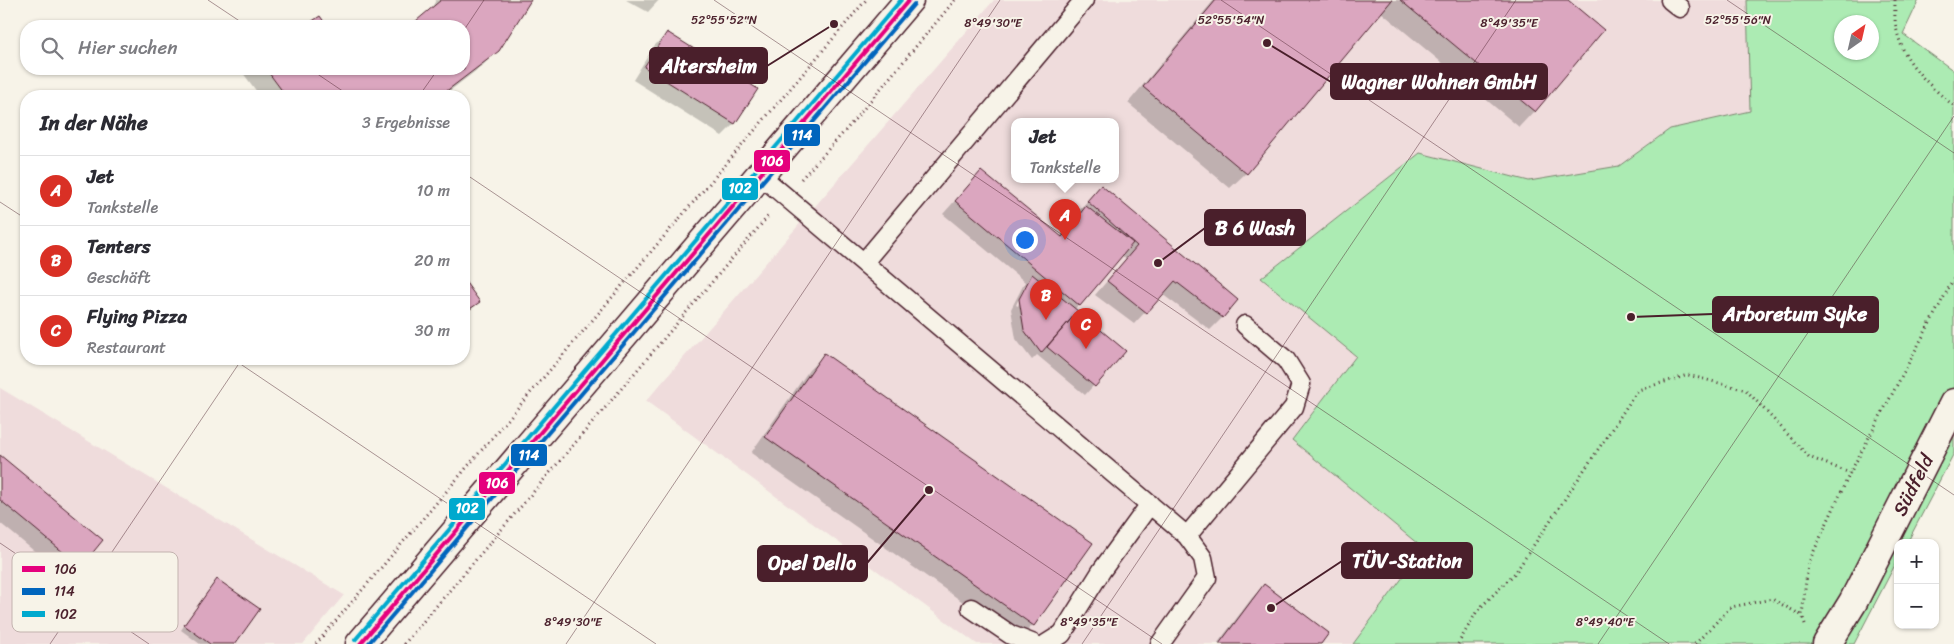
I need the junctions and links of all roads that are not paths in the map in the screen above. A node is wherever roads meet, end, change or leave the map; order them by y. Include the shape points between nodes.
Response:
1 (909, 0) edge
2 (1084, 0) edge
3 (760, 175) junction
4 (864, 262) junction
5 (1245, 325) dead end
6 (1954, 403) edge
7 (1150, 504) junction
8 (1187, 536) junction
9 (970, 608) dead end
10 (1817, 637) edge
11 (360, 644) edge
12 (1034, 644) edge
13 (1046, 644) edge
14 (1160, 644) edge

1 - 3 main road
2 - 4 lane
3 - 4 lane
3 - 11 main road
4 - 7 lane
5 - 8 lane via 1286,360 1301,384 1294,407
6 - 10 main road, Südfeld via 1853,602
7 - 8 lane
7 - 13 lane via 1102,570 1062,634
8 - 14 lane via 1203,558 1207,578
9 - 12 lane via 1011,635

